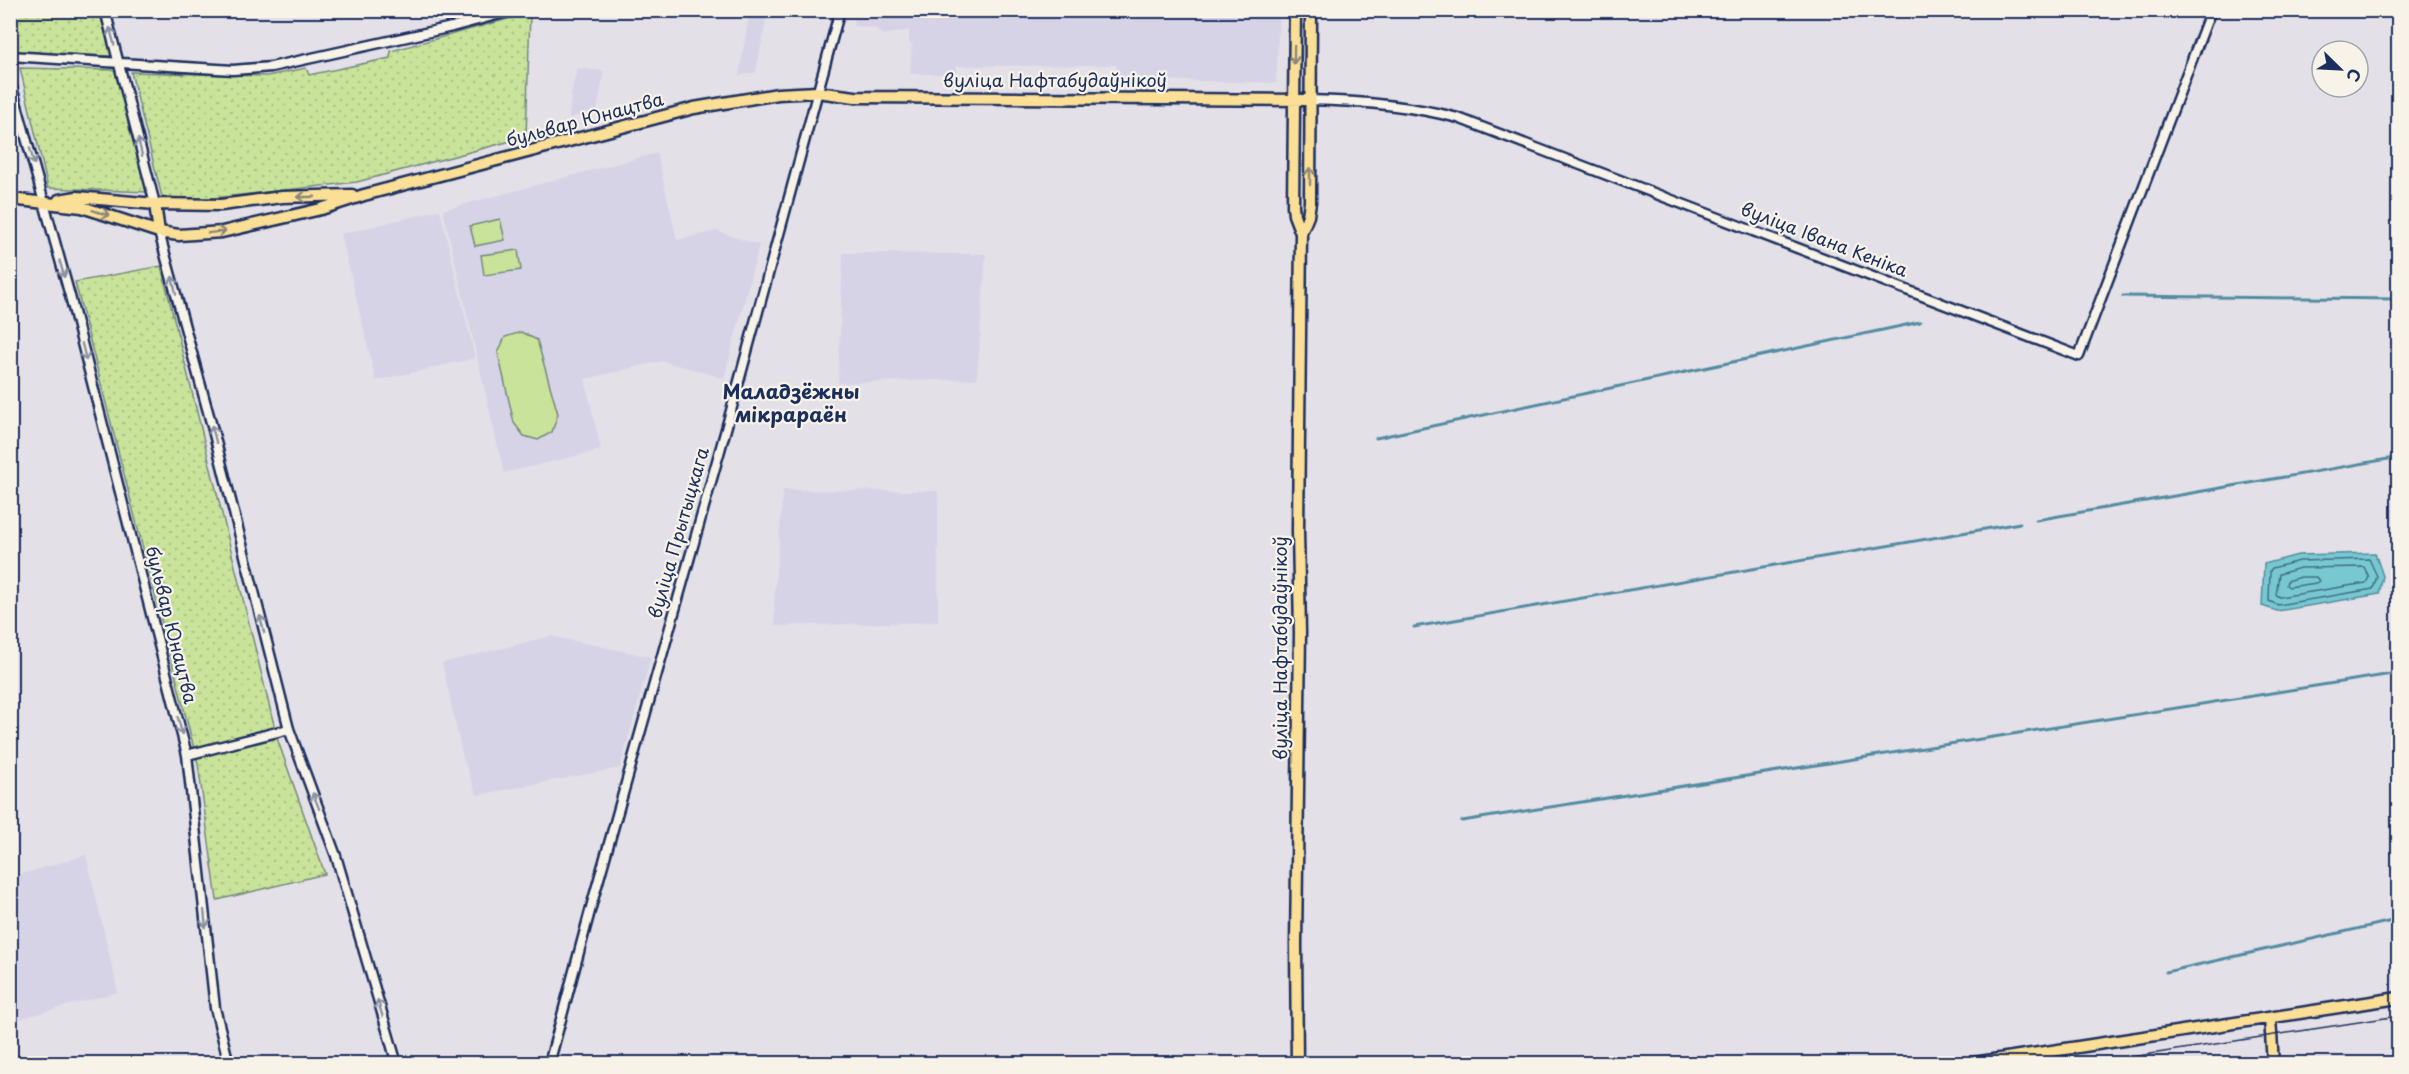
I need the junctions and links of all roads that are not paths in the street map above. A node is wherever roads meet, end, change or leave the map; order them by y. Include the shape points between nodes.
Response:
1 (105, 10) edge
2 (515, 10) edge
3 (840, 10) edge
4 (2211, 10) edge
5 (1312, 11) edge
6 (1294, 12) edge
7 (10, 56) edge
8 (119, 61) junction
9 (10, 80) edge
10 (817, 92) junction
11 (1293, 100) junction
12 (1309, 100) junction
13 (364, 195) junction
14 (10, 199) edge
15 (44, 202) junction
16 (155, 204) junction
17 (159, 232) junction
18 (1301, 233) junction
19 (289, 729) junction
20 (187, 755) junction
21 (2398, 998) edge
22 (2270, 1018) junction
23 (229, 1064) edge
24 (397, 1064) edge
25 (549, 1064) edge
26 (1298, 1064) edge
27 (1967, 1064) edge
28 (2273, 1064) edge

8 -> 1 street
2 - 8 street via 272,67 233,70
3 - 10 street, вуліца Прытыцкага
4 - 12 street, вуліца Івана Кеніка via 2079,356 1458,118 1389,104
5 - 6 street
5 - 12 main road
6 -> 11 main road
7 - 8 street
16 -> 8 street
9 -> 15 street, бульвар Юнацтва
10 - 11 main road, вуліца Нафтабудаўнікоў via 855,97
10 - 13 main road, бульвар Юнацтва via 778,94 694,108
10 - 25 street, вуліца Прытыцкага
11 - 12 main road, вуліца Нафтабудаўнікоў
11 - 18 main road, вуліца Нафтабудаўнікоў via 1293,206
18 -> 12 main road, вуліца Нафтабудаўнікоў via 1309,210
13 -> 16 main road, бульвар Юнацтва via 282,197 220,205
17 -> 13 main road, бульвар Юнацтва via 179,235 222,231 321,209
14 - 15 main road
15 - 16 main road, бульвар Юнацтва via 77,197
15 -> 17 main road, бульвар Юнацтва via 81,207
15 -> 20 street, бульвар Юнацтва
16 - 17 main road
19 -> 17 street
18 - 26 main road, вуліца Нафтабудаўнікоў
19 - 20 street
24 -> 19 street via 336,856
20 -> 23 street, бульвар Юнацтва via 215,1008
21 - 22 main road
22 - 27 main road
22 - 28 main road

